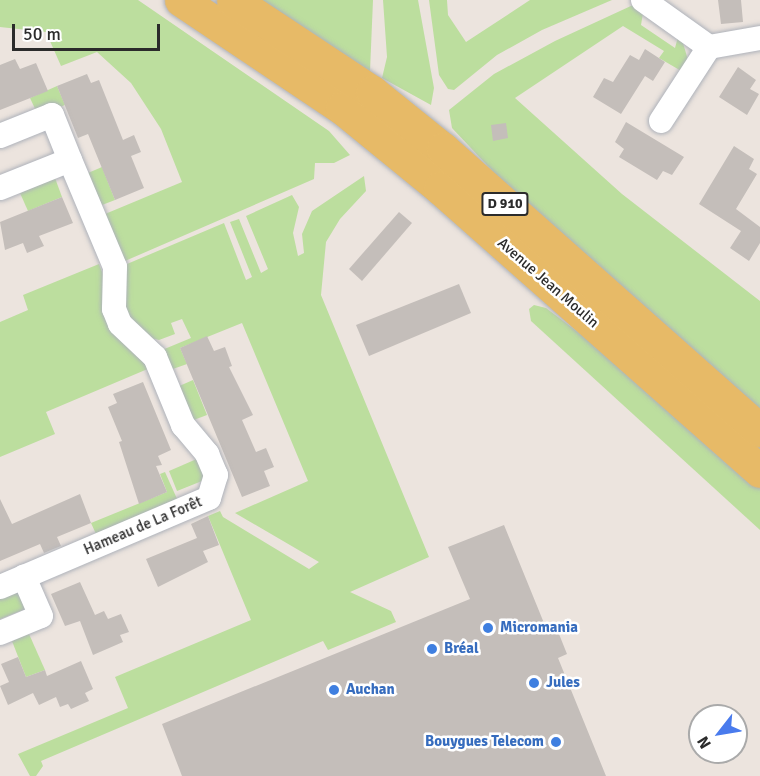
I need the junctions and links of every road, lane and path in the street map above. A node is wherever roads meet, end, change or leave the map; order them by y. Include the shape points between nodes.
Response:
1 (181, 0) edge
2 (233, 0) edge
3 (644, 0) edge
4 (760, 38) edge
5 (709, 47) junction
6 (661, 121) dead end
7 (0, 136) edge
8 (70, 160) junction
9 (1, 186) edge
10 (760, 430) edge
11 (760, 471) edge
12 (24, 577) junction
13 (0, 587) edge
14 (0, 633) edge

1 - 11 main road, Avenue Jean Moulin / D 910 via 351,116 440,188
2 - 10 main road, Avenue Jean Moulin / D 910 via 372,92 443,149
3 - 5 street
4 - 5 street
5 - 6 street
7 - 8 street, Hameau de La Forêt via 52,115
8 - 9 street
8 - 12 street, Hameau de La Forêt via 115,267 114,309 120,324 155,357 183,425 207,454 215,482 210,498
12 - 13 street, Hameau de La Forêt
12 - 14 street via 41,616

